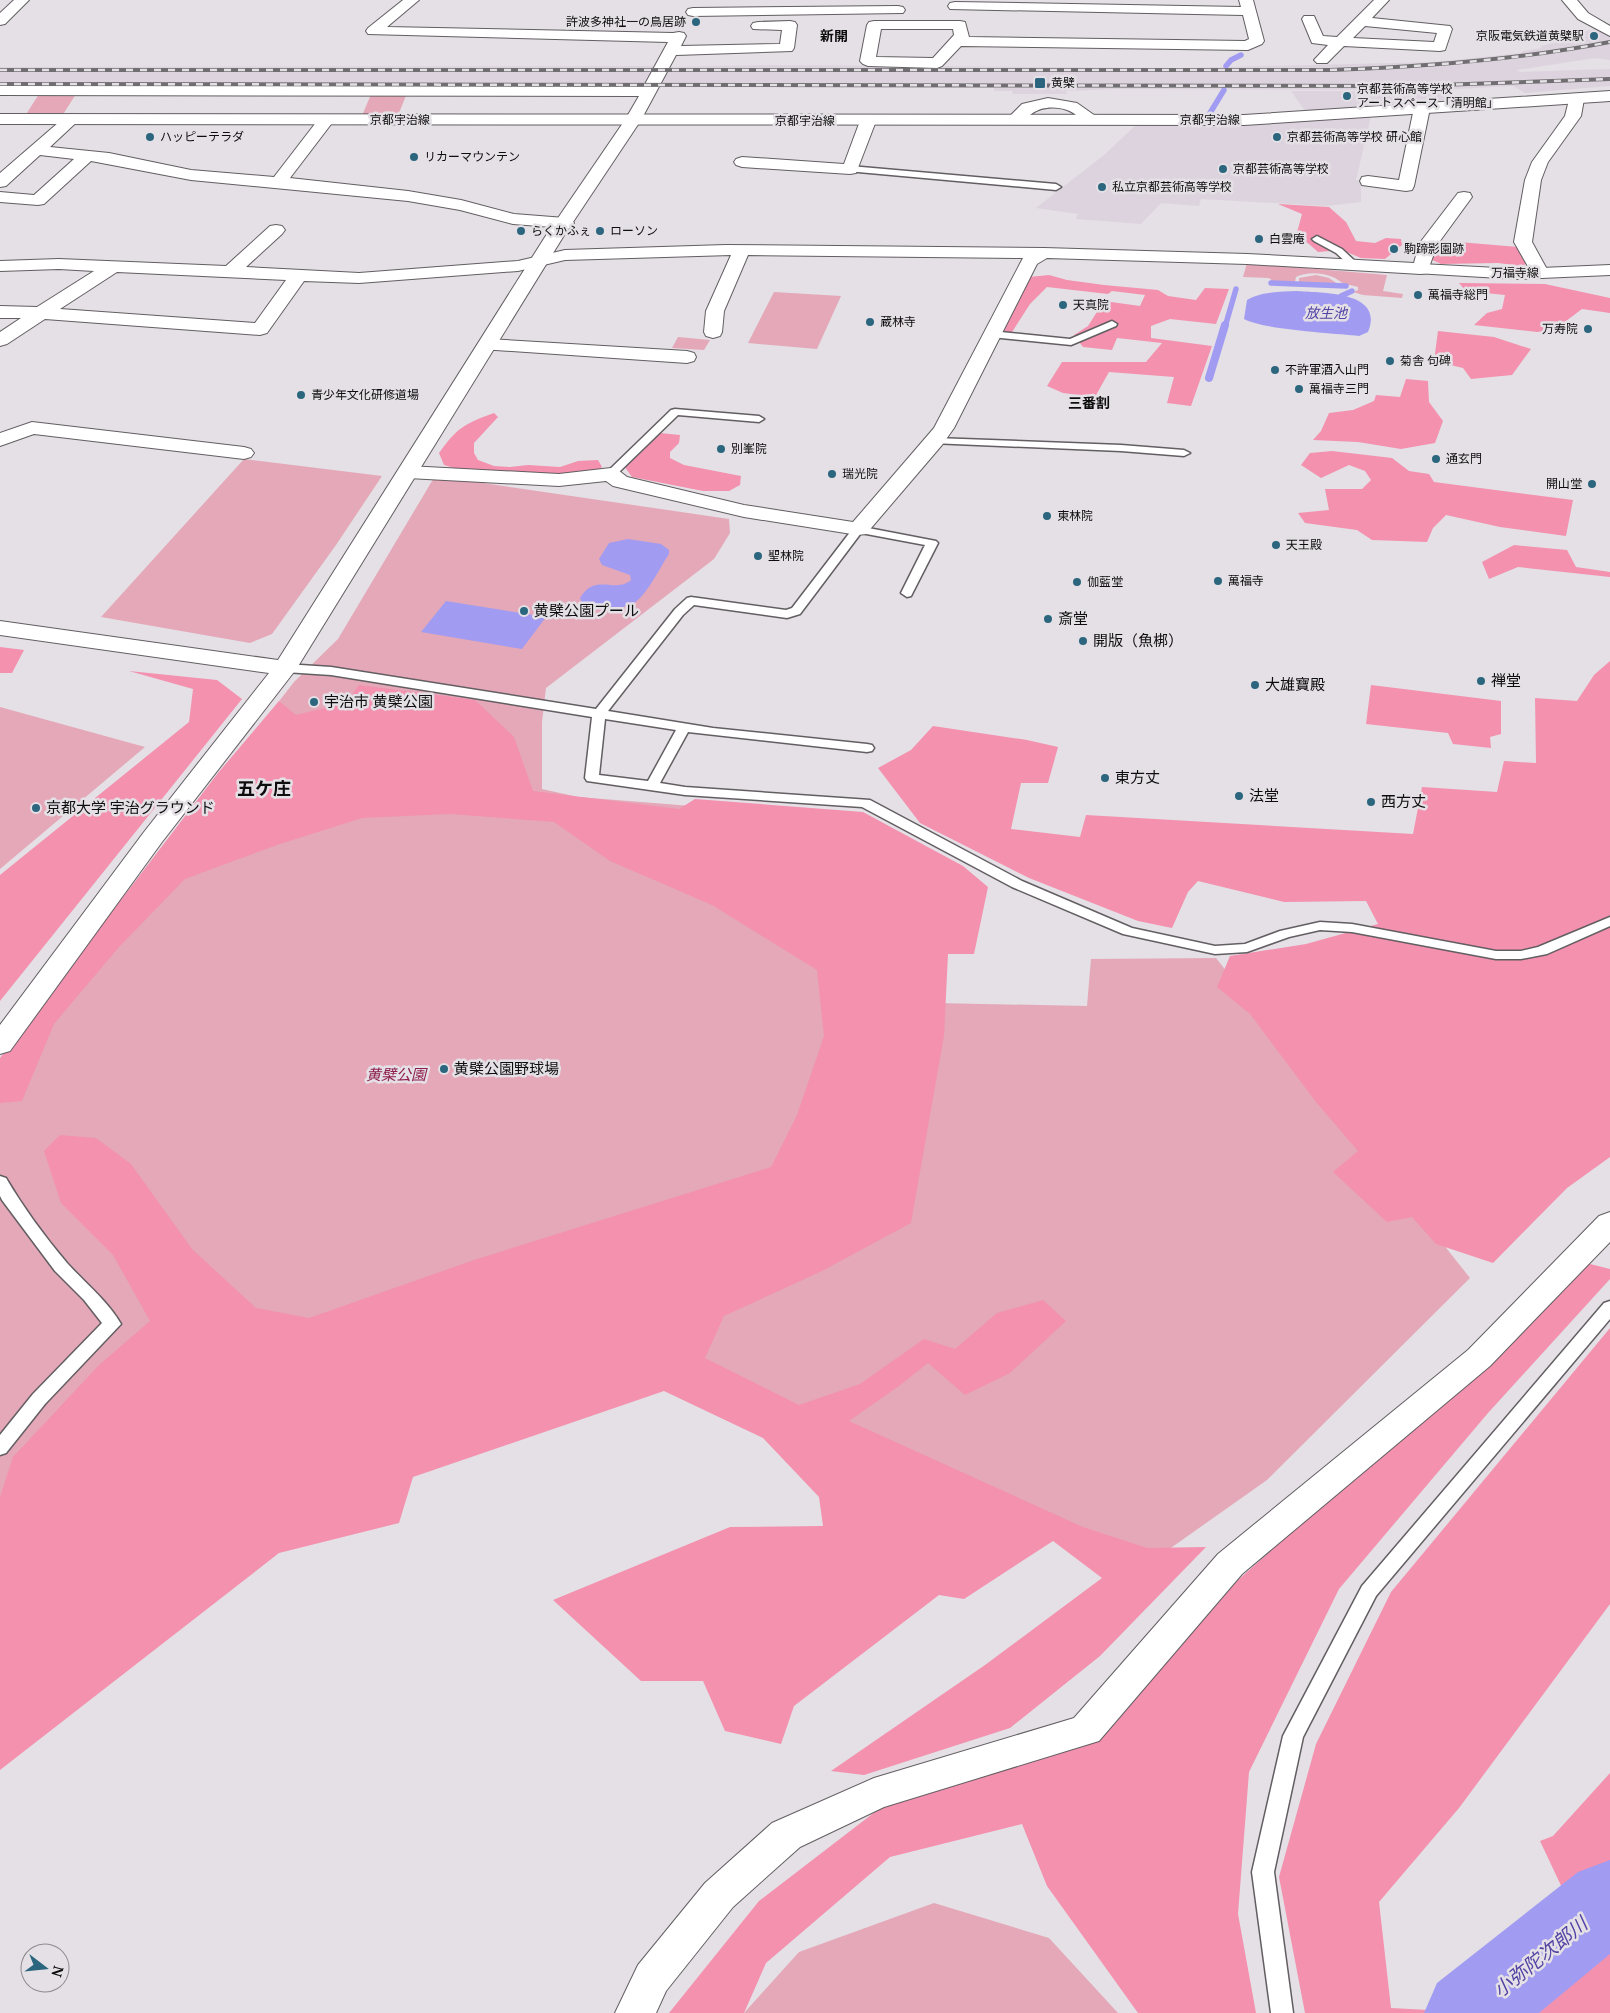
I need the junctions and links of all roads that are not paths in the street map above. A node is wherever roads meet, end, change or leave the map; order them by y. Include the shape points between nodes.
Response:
1 (22, 0) edge
2 (412, 0) edge
3 (1382, 0) edge
4 (1569, 0) edge
5 (696, 6) edge
6 (1247, 6) edge
7 (953, 7) edge
8 (916, 10) dead end
9 (1309, 19) dead end
10 (0, 21) edge
11 (1360, 21) junction
12 (960, 25) junction
13 (1034, 30) junction
14 (1610, 32) edge
15 (678, 38) junction
16 (1097, 39) junction
17 (958, 41) junction
18 (1340, 41) junction
19 (1322, 60) dead end
20 (0, 90) edge
21 (649, 91) junction
22 (1610, 96) edge
23 (1576, 99) junction
24 (1422, 108) junction
25 (0, 120) edge
26 (72, 120) junction
27 (327, 120) junction
28 (633, 120) junction
29 (868, 121) junction
30 (37, 150) junction
31 (88, 155) junction
32 (742, 162) dead end
33 (850, 168) junction
34 (1368, 181) dead end
35 (0, 182) edge
36 (278, 182) junction
37 (1056, 187) dead end
38 (0, 197) edge
39 (1464, 198) dead end
40 (565, 223) junction
41 (276, 230) dead end
42 (1317, 239) dead end
43 (742, 250) junction
44 (1044, 253) junction
45 (542, 260) junction
46 (1354, 265) junction
47 (0, 266) edge
48 (113, 266) junction
49 (1421, 269) junction
50 (1610, 270) edge
51 (230, 272) junction
52 (1540, 273) junction
53 (298, 275) junction
54 (0, 312) edge
55 (42, 312) junction
56 (1112, 324) dead end
57 (713, 332) dead end
58 (991, 334) junction
59 (0, 340) edge
60 (488, 345) junction
61 (687, 357) dead end
62 (759, 419) dead end
63 (0, 440) edge
64 (935, 441) junction
65 (244, 453) dead end
66 (1184, 453) dead end
67 (408, 472) junction
68 (611, 474) junction
69 (858, 529) junction
70 (907, 594) dead end
71 (0, 628) edge
72 (285, 668) junction
73 (599, 714) junction
74 (684, 727) junction
75 (867, 748) dead end
76 (652, 786) junction
77 (1610, 921) edge
78 (0, 1045) edge
79 (0, 1182) edge
80 (1610, 1223) edge
81 (1610, 1307) edge
82 (0, 1448) edge
83 (635, 2013) edge
84 (1282, 2013) edge

1 - 10 street
2 - 15 street via 373,31
3 - 11 street
4 - 14 street via 1583,16
5 - 8 street
5 - 15 street
6 - 7 street
6 - 16 street via 1257,41 1245,49
7 - 12 street
9 - 18 street via 1317,40
11 - 18 street
11 - 18 street via 1445,29 1440,47
12 - 17 street via 962,36
12 - 17 street via 874,25 868,61 938,63
13 - 16 street
13 - 16 street
13 - 17 street via 1014,49
15 - 15 street via 787,48 790,25
15 - 21 street
18 - 19 street
20 - 21 street
21 - 28 street
22 - 23 street, 京都宇治線
23 - 24 street, 京都宇治線
23 - 52 street via 1573,116 1540,162 1533,180 1523,242
24 - 29 street, 京都宇治線 via 1244,120
24 - 34 street via 1406,186
25 - 26 street, 京都宇治線
26 - 27 street, 京都宇治線
26 - 30 street
27 - 28 street, 京都宇治線
27 - 36 street
28 - 29 street, 京都宇治線
28 - 40 street
29 - 33 street
30 - 31 street
30 - 35 street
31 - 36 street via 191,175
31 - 38 street via 38,200
32 - 33 street
33 - 37 lane
36 - 40 street via 408,196 461,205 513,219
39 - 49 street via 1428,244
40 - 45 street
41 - 51 street
42 - 46 lane via 1340,251
43 - 44 street, 万福寺線
43 - 45 street, 万福寺線 via 565,254
43 - 57 street via 715,311
44 - 46 street, 万福寺線
44 - 58 street via 1030,261
45 - 53 street, 万福寺線 via 518,266 359,278
45 - 60 street
46 - 49 street, 万福寺線
47 - 48 street, 万福寺線
48 - 51 street, 万福寺線
48 - 55 street
49 - 52 street, 万福寺線
50 - 52 street, 万福寺線
51 - 53 street, 万福寺線
53 - 55 street via 260,329
54 - 55 street
55 - 59 street
56 - 58 lane via 1071,342
58 - 64 street
60 - 61 street
60 - 67 street
62 - 68 lane via 675,412
63 - 65 street via 32,428
64 - 66 lane
64 - 69 street
67 - 68 street via 560,480
67 - 72 street
68 - 69 street via 620,482 744,511
69 - 70 lane via 932,543
69 - 73 lane via 796,611 787,614 691,601
71 - 72 street
72 - 73 lane via 331,670
72 - 78 street via 153,837
73 - 74 lane
73 - 76 lane via 592,778
74 - 75 lane
74 - 76 lane
76 - 77 lane via 685,791 865,802 1016,884 1119,928 1214,950 1247,948 1320,926 1352,928 1496,955 1521,955 1542,951
79 - 82 lane via 61,1267 112,1324 39,1398
80 - 83 street via 1479,1358 1230,1564 1086,1730 874,1794 786,1835 719,1896 652,1978
81 - 84 lane via 1368,1590 1292,1736 1263,1872

